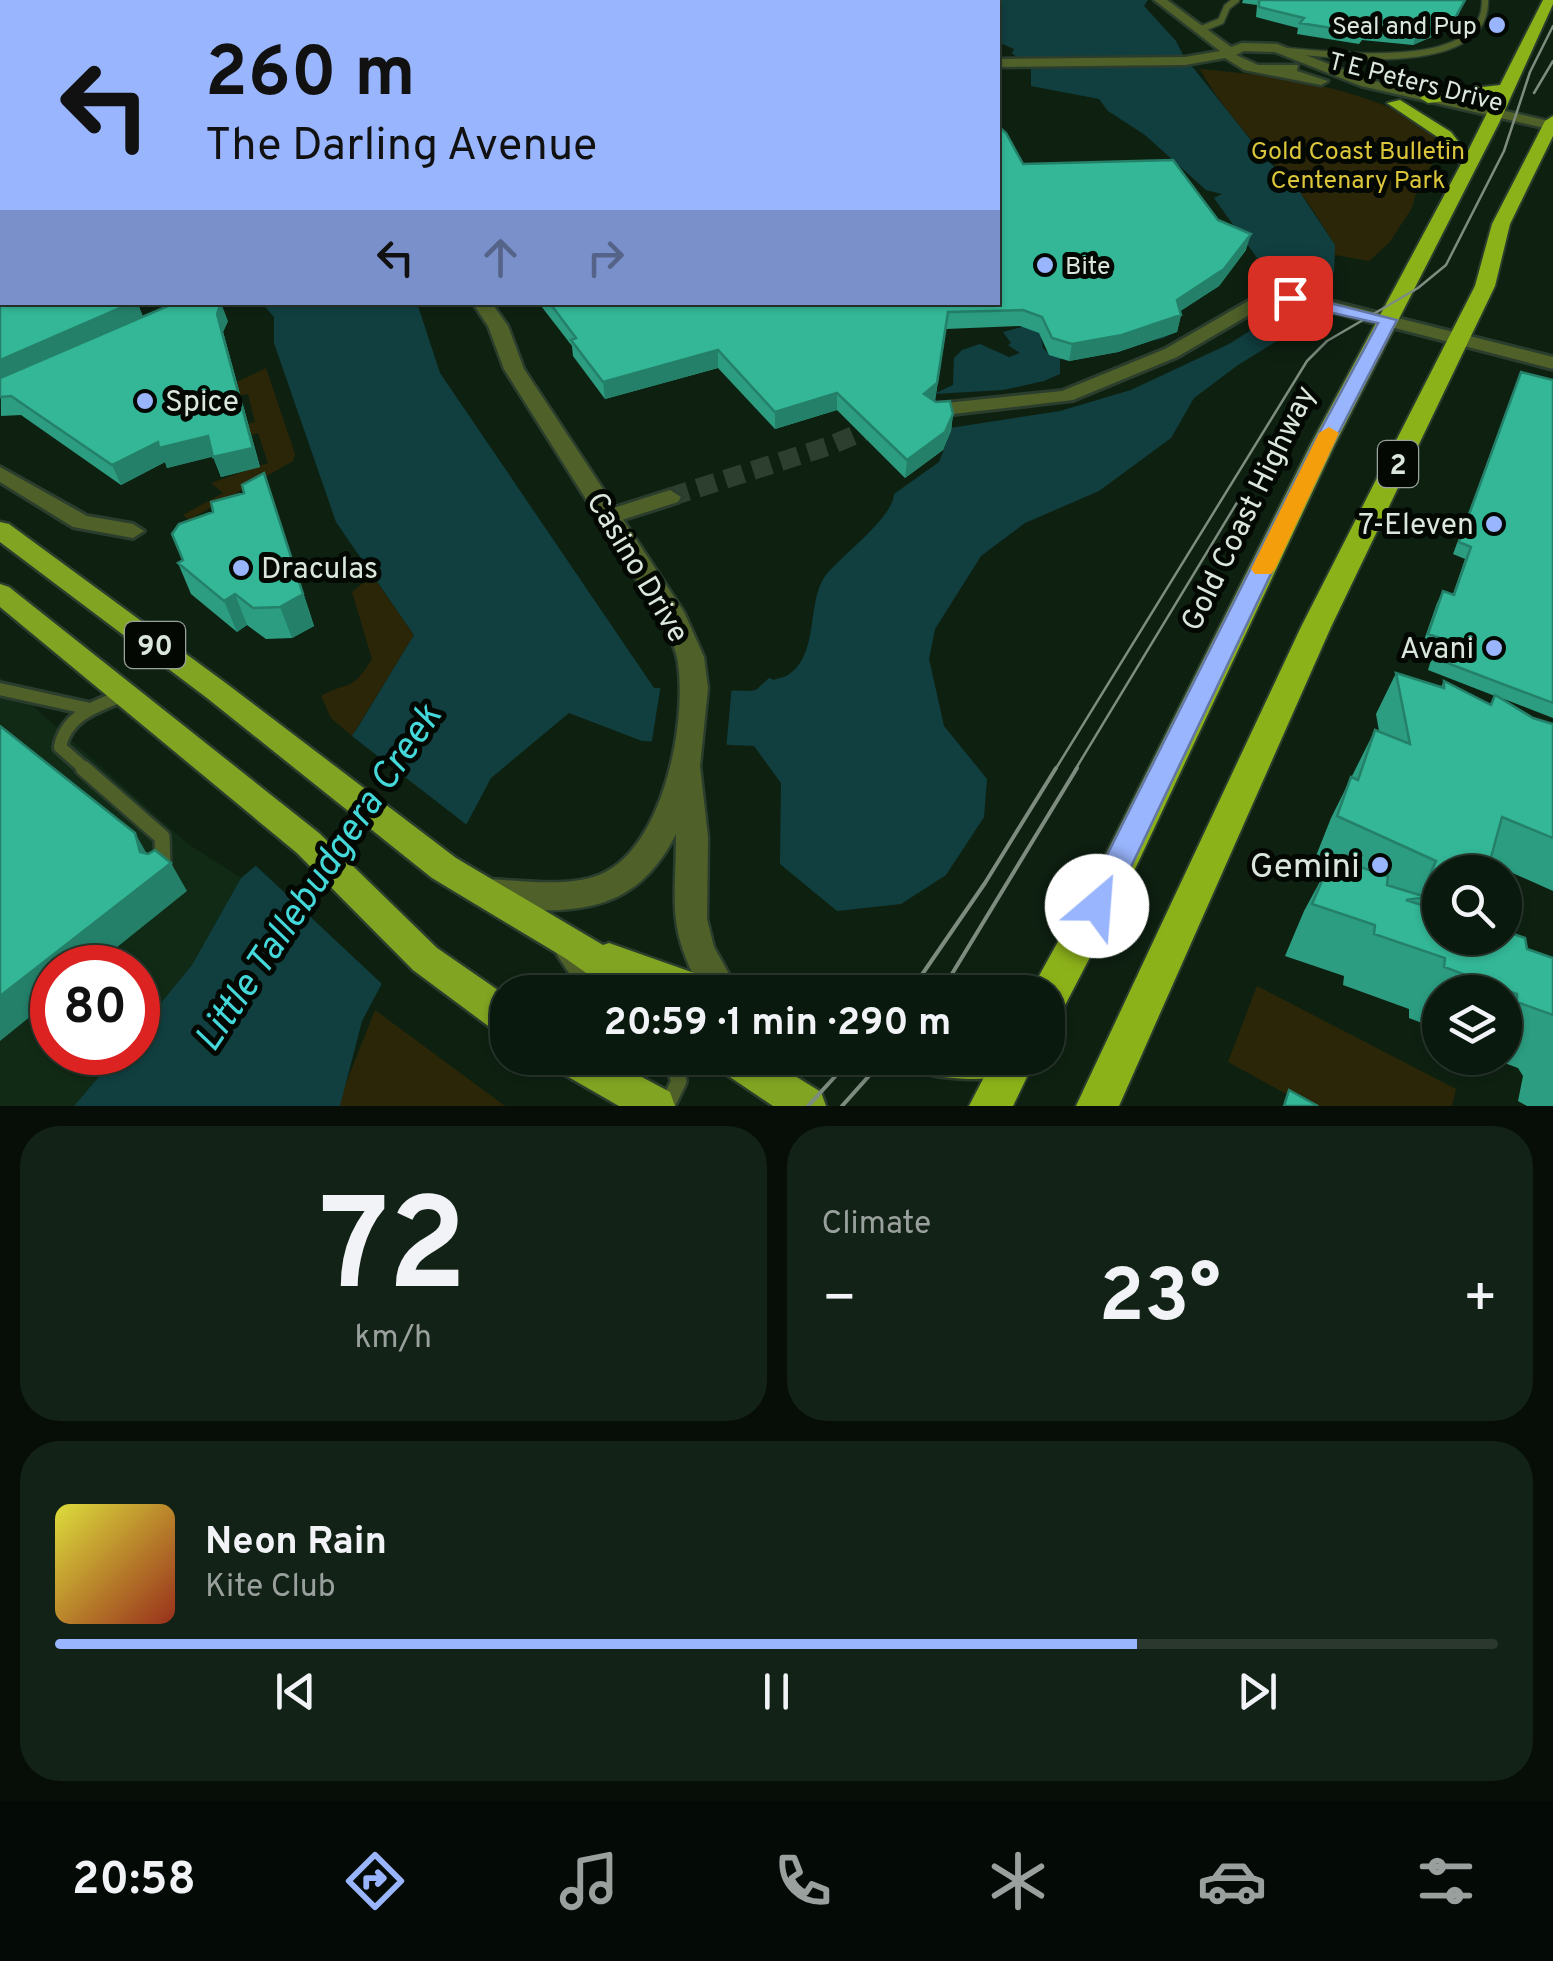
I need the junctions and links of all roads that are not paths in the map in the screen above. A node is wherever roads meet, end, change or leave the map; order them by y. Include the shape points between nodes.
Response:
1 (1160, 0) edge
2 (1236, 0) edge
3 (1485, 0) edge
4 (1550, 0) edge
5 (1199, 30) junction
6 (1252, 46) junction
7 (1288, 51) junction
8 (1229, 53) junction
9 (1185, 61) junction
10 (1304, 61) junction
11 (1000, 63) edge
12 (1247, 66) junction
13 (1278, 70) junction
14 (1508, 89) junction
15 (1428, 98) junction
16 (1395, 103) junction
17 (1493, 118) junction
18 (1551, 129) edge
19 (1553, 154) edge
20 (1532, 155) junction
21 (1470, 162) junction
22 (483, 305) edge
23 (1388, 320) junction
24 (1460, 338) junction
25 (1553, 363) edge
26 (936, 410) edge
27 (0, 473) edge
28 (670, 497) tunnel mouth
29 (610, 516) junction
30 (0, 530) edge
31 (133, 531) dead end
32 (0, 593) edge
33 (0, 689) edge
34 (128, 694) junction
35 (90, 709) junction
36 (688, 767) junction
37 (163, 871) edge
38 (484, 893) junction
39 (564, 940) junction
40 (582, 975) edge
41 (616, 975) edge
42 (656, 975) edge
43 (711, 975) edge
44 (1060, 975) edge
45 (490, 1005) edge
46 (601, 1075) edge
47 (677, 1075) edge
48 (760, 1075) edge
49 (1006, 1075) edge
50 (656, 1106) edge
51 (667, 1106) edge
52 (806, 1106) edge
53 (990, 1106) edge
54 (1097, 1106) edge

1 - 5 street
2 - 5 lane via 1220,21
3 - 7 lane via 1469,33 1425,54
4 - 14 highway, Gold Coast Highway
5 - 6 street
5 - 8 street
6 - 7 street
6 - 8 street
7 - 10 street, T E Peters Drive
8 - 9 street
8 - 12 street
9 - 11 street
9 - 12 street, T E Peters Drive
10 - 13 street
10 - 15 street, T E Peters Drive
12 - 13 street, T E Peters Drive
13 - 16 street, T E Peters Drive
14 - 15 highway
14 - 17 highway, Gold Coast Highway
15 - 17 street, T E Peters Drive
16 - 17 street, T E Peters Drive
16 - 21 highway via 1445,135
17 - 18 street, T E Peters Drive
17 - 21 highway, Gold Coast Highway
18 - 20 highway, 2
19 - 20 highway
20 - 24 highway, 2
21 - 23 highway, Gold Coast Highway
22 - 29 street, Casino Drive via 514,369
23 - 24 street
23 - 26 street via 1290,298 1268,300 1100,385 1027,402
23 - 44 highway, Gold Coast Highway
24 - 25 street
24 - 54 highway, 2 via 1316,627
27 - 31 street via 81,522
28 - 29 street
29 - 36 street, Casino Drive via 692,660
30 - 38 main road, 90
32 - 34 main road, 90
33 - 35 lane
34 - 35 lane
34 - 45 main road, 90 via 308,843 403,940
35 - 37 lane via 64,730 60,747 162,836
36 - 38 street, Casino Drive via 648,858 625,878 577,893
36 - 43 street via 690,920
38 - 39 main road, 90
39 - 40 lane
39 - 41 main road, 90
39 - 42 main road
46 - 50 main road
47 - 51 lane
48 - 52 main road
49 - 53 highway

